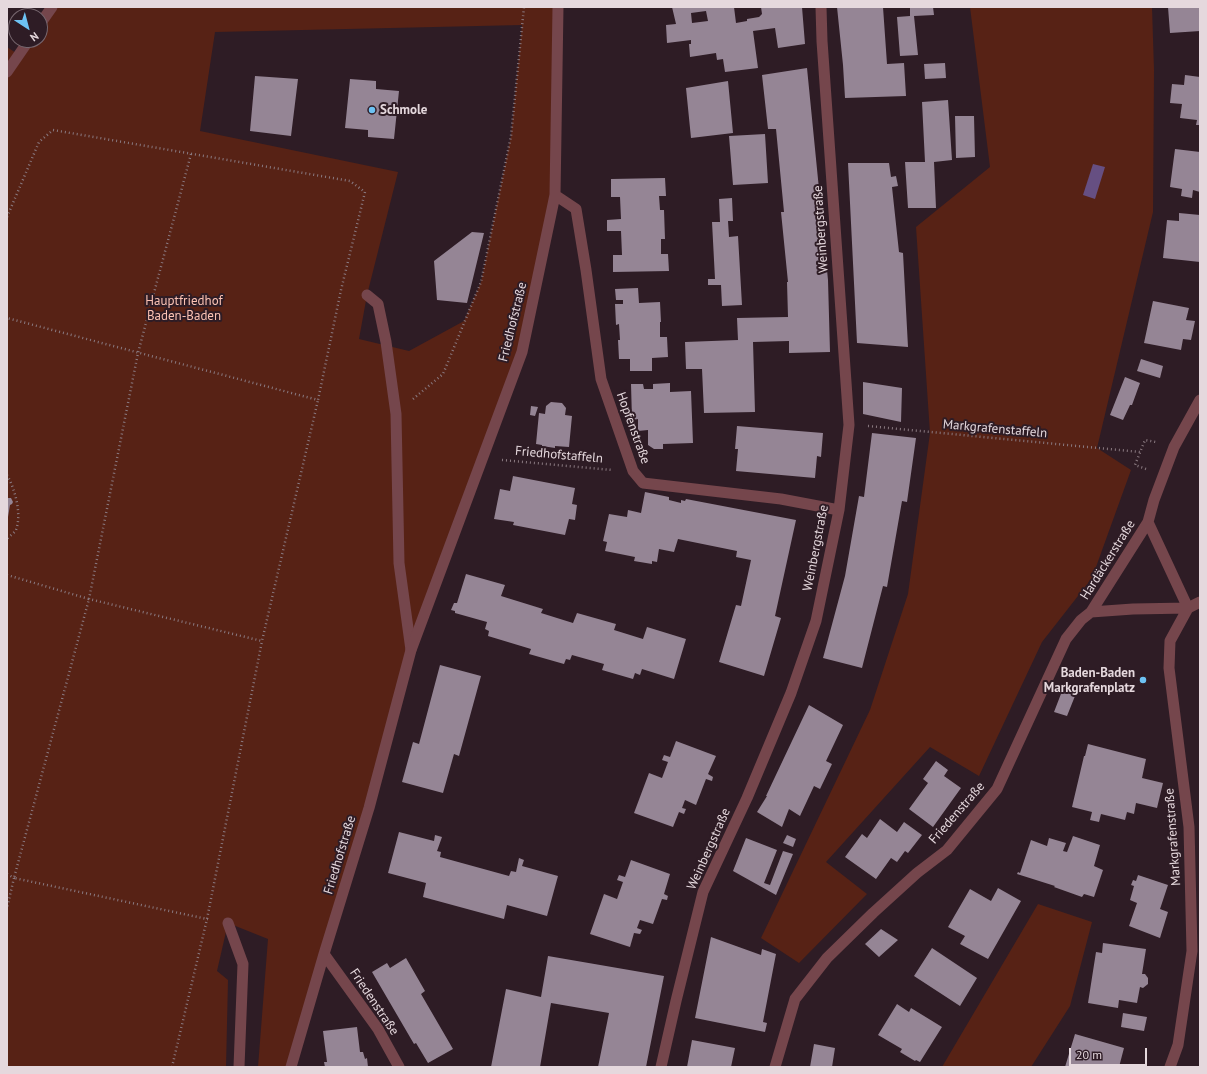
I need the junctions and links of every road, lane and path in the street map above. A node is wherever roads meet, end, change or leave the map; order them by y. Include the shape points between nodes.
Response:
1 (524, 7) edge
2 (558, 7) edge
3 (821, 7) edge
4 (24, 48) edge
5 (7, 72) edge
6 (191, 154) junction
7 (555, 195) junction
8 (7, 217) edge
9 (367, 295) dead end
10 (7, 318) edge
11 (138, 353) junction
12 (318, 400) junction
13 (1200, 400) edge
14 (396, 414) junction
15 (849, 425) junction
16 (1140, 452) dead end
17 (483, 459) junction
18 (633, 471) junction
19 (7, 475) edge
20 (839, 510) junction
21 (1148, 522) junction
22 (7, 539) edge
23 (7, 575) edge
24 (89, 599) junction
25 (1200, 602) edge
26 (1188, 608) junction
27 (1091, 612) junction
28 (262, 641) junction
29 (411, 650) junction
30 (7, 874) edge
31 (14, 878) junction
32 (7, 908) edge
33 (207, 919) junction
34 (228, 923) joint
35 (324, 954) junction
36 (172, 1067) edge
37 (239, 1067) edge
38 (291, 1067) edge
39 (399, 1067) edge
40 (661, 1067) edge
41 (775, 1067) edge
42 (1170, 1067) edge

1 - 14 path via 511,136 481,282 443,374
2 - 7 street, Friedhofstraße
3 - 15 street, Weinbergstraße
4 - 5 street
6 - 8 path via 53,130 39,142
6 - 11 path
6 - 12 path via 350,181 365,192
7 - 17 street, Friedhofstraße via 522,352
7 - 18 street, Hopfenstraße via 576,209 601,379
9 - 14 street, Friedhofstraße via 378,304
10 - 11 path
11 - 12 path
11 - 24 path
12 - 28 path
13 - 21 street, Hardäckerstraße via 1174,447
14 - 29 street, Friedhofstraße via 399,563
15 - 16 path, Markgrafenstaffeln
15 - 20 street, Weinbergstraße
17 - 18 path, Friedhofstaffeln
17 - 29 street, Friedhofstraße
18 - 20 street, Hopfenstraße via 643,483 781,499
19 - 22 path via 19,508 16,530
20 - 40 street, Weinbergstraße via 816,621 791,693 747,798 703,892
21 - 26 street, Hardäckerstraße
21 - 27 street, Hardäckerstraße
23 - 24 path
24 - 28 path
24 - 31 path
25 - 26 street
26 - 27 street
26 - 42 street, Markgrafenstraße via 1170,641 1169,668 1189,827 1192,951 1178,1045
27 - 41 street, Friedenstraße via 1066,639 997,789 947,850 873,913 827,958 795,1000
28 - 33 path
29 - 35 street, Friedhofstraße via 369,808
30 - 31 path
31 - 32 path
31 - 33 path
33 - 34 path
33 - 36 path
34 - 37 street via 243,964
35 - 38 street, Friedhofstraße
35 - 39 street, Friedenstraße via 378,1029

